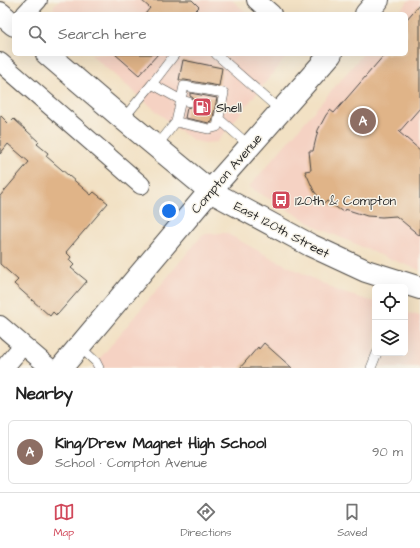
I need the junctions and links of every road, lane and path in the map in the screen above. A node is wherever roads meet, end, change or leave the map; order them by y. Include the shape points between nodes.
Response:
1 (38, 0) edge
2 (256, 0) edge
3 (27, 12) edge
4 (270, 12) edge
5 (0, 13) edge
6 (12, 23) edge
7 (50, 56) edge
8 (173, 56) edge
9 (218, 56) edge
10 (325, 56) edge
11 (0, 62) edge
12 (152, 84) junction
13 (185, 101) junction
14 (281, 111) junction
15 (218, 113) junction
16 (123, 119) junction
17 (176, 122) junction
18 (250, 146) junction
19 (156, 147) junction
20 (141, 185) dead end
21 (210, 191) junction
22 (409, 286) edge
23 (0, 325) edge
24 (23, 345) junction
25 (80, 346) junction
26 (376, 356) edge
27 (4, 368) edge
28 (50, 368) edge
29 (61, 368) edge
30 (99, 368) edge
31 (371, 368) edge

1 - 3 street
2 - 4 street
5 - 6 street
7 - 16 street, East 120th Street
8 - 12 lane
9 - 14 lane
10 - 14 street, Compton Avenue
11 - 20 street
12 - 13 lane
12 - 16 lane
13 - 15 lane via 184,86 224,93
13 - 17 lane
14 - 18 street, Compton Avenue
15 - 17 lane via 217,127 209,129
15 - 18 lane
16 - 19 street, East 120th Street
17 - 19 lane
18 - 21 street, Compton Avenue
19 - 21 street, East 120th Street
21 - 22 street, East 120th Street via 310,245 366,271
21 - 25 street, Compton Avenue
23 - 24 street
24 - 27 street
24 - 28 street
25 - 29 street, Compton Avenue
25 - 30 lane
26 - 31 lane

